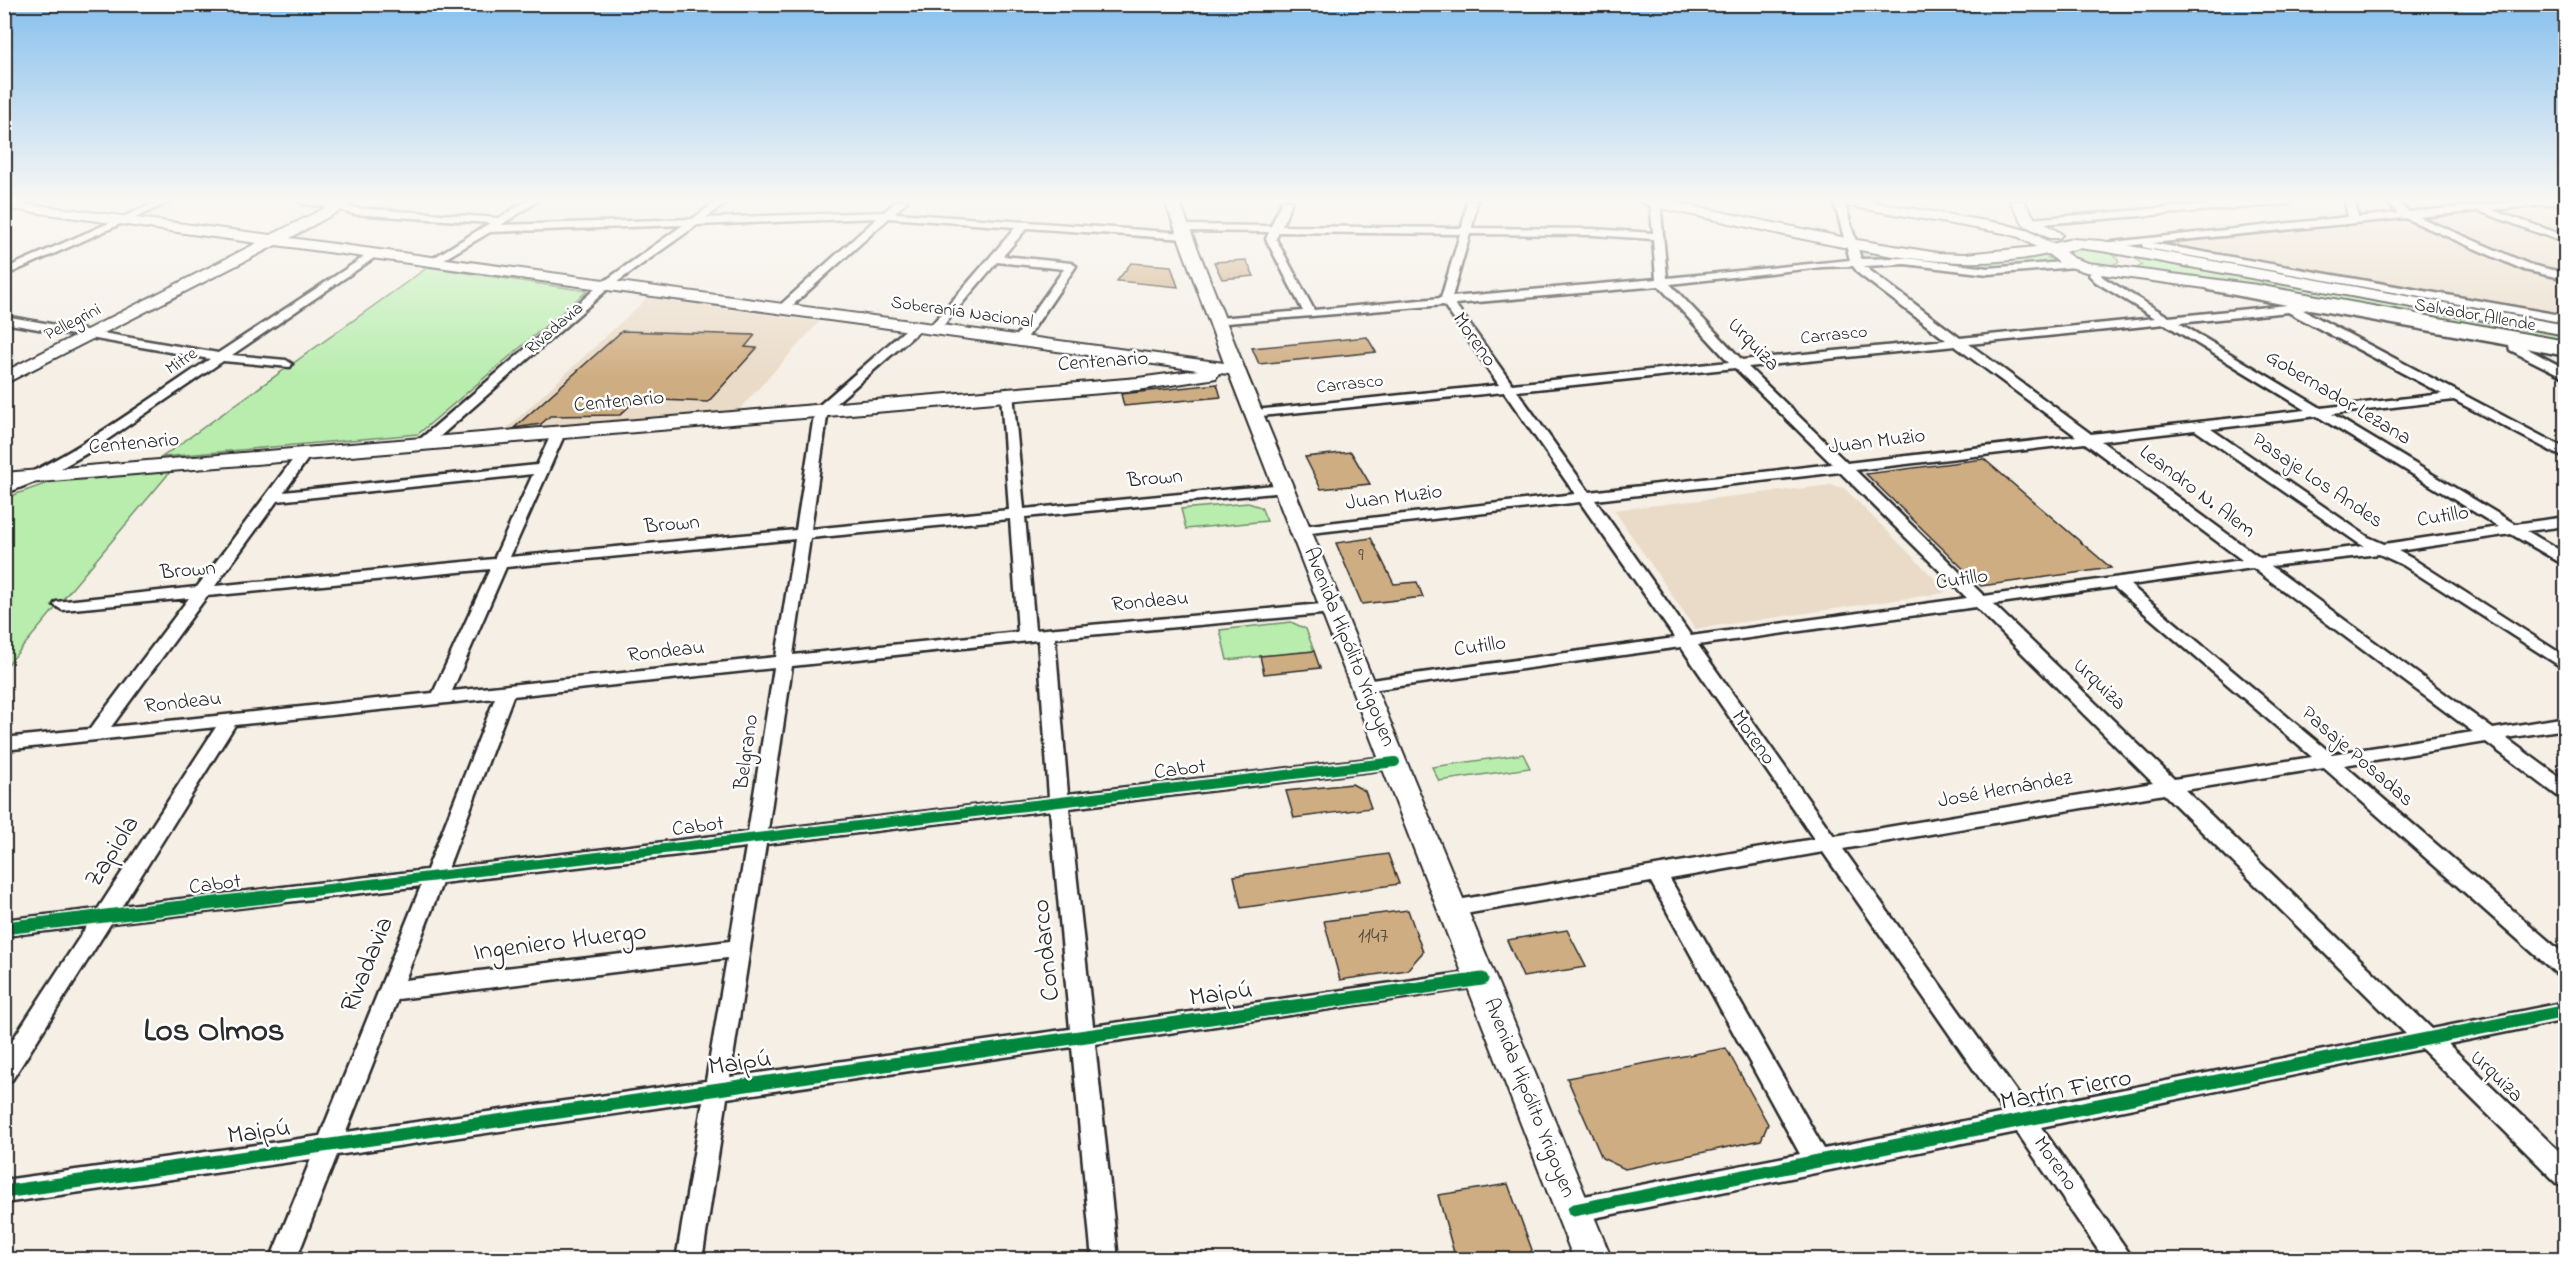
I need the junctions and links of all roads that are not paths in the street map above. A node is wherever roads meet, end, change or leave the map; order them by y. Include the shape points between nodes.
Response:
1 (34, 260) edge
2 (235, 260) edge
3 (364, 260) edge
4 (419, 260) edge
5 (437, 260) edge
6 (641, 260) edge
7 (836, 260) edge
8 (994, 260) edge
9 (1006, 260) edge
10 (1195, 260) edge
11 (1282, 260) edge
12 (1458, 260) edge
13 (1660, 260) edge
14 (1834, 260) edge
15 (2069, 260) edge
16 (2127, 260) edge
17 (2167, 260) edge
18 (2232, 260) edge
19 (2510, 260) edge
20 (434, 262) junction
21 (1856, 262) junction
22 (1822, 264) junction
23 (2075, 264) junction
24 (2103, 269) junction
25 (4, 273) edge
26 (2565, 276) edge
27 (2165, 278) junction
28 (1662, 282) junction
29 (606, 285) junction
30 (2254, 296) junction
31 (1446, 300) junction
32 (2381, 305) junction
33 (2309, 306) junction
34 (2290, 308) junction
35 (782, 309) junction
36 (2447, 309) junction
37 (1310, 313) junction
38 (2544, 316) junction
39 (4, 319) edge
40 (2169, 320) junction
41 (2565, 320) edge
42 (1218, 322) junction
43 (925, 328) junction
44 (2565, 330) edge
45 (95, 334) junction
46 (2497, 339) junction
47 (1019, 341) junction
48 (1957, 341) junction
49 (2565, 346) edge
50 (2565, 352) edge
51 (221, 357) junction
52 (286, 364) dead end
53 (1738, 364) junction
54 (1236, 370) junction
55 (2565, 374) edge
56 (4, 379) edge
57 (1507, 387) junction
58 (1007, 393) junction
59 (2457, 396) junction
60 (822, 409) junction
61 (2320, 412) junction
62 (1255, 414) junction
63 (2198, 426) junction
64 (559, 431) junction
65 (2088, 438) junction
66 (424, 443) junction
67 (306, 453) junction
68 (2565, 455) edge
69 (1842, 467) junction
70 (542, 469) junction
71 (37, 476) junction
72 (4, 479) edge
73 (1285, 488) junction
74 (4, 490) edge
75 (273, 496) junction
76 (1584, 497) junction
77 (1017, 514) junction
78 (2565, 521) edge
79 (2512, 529) junction
80 (1302, 530) junction
81 (802, 534) junction
82 (2382, 549) junction
83 (2565, 561) edge
84 (2256, 562) junction
85 (500, 563) junction
86 (2117, 582) junction
87 (203, 591) junction
88 (1980, 601) junction
89 (62, 604) dead end
90 (1334, 608) junction
91 (1037, 635) junction
92 (1685, 641) junction
93 (782, 662) junction
94 (2565, 666) edge
95 (1364, 686) junction
96 (506, 691) junction
97 (440, 698) junction
98 (229, 721) junction
99 (2565, 723) edge
100 (96, 734) junction
101 (2492, 736) junction
102 (4, 744) edge
103 (2328, 761) junction
104 (1395, 762) junction
105 (2171, 786) junction
106 (2565, 792) edge
107 (1059, 803) junction
108 (757, 838) junction
109 (1828, 845) junction
110 (1657, 874) junction
111 (435, 876) junction
112 (1453, 908) junction
113 (105, 916) junction
114 (4, 928) edge
115 (738, 948) junction
116 (2565, 969) edge
117 (1482, 979) junction
118 (388, 991) junction
119 (2565, 1011) edge
120 (1084, 1036) junction
121 (2426, 1040) junction
122 (4, 1072) edge
123 (716, 1089) junction
124 (2025, 1120) junction
125 (328, 1144) junction
126 (1818, 1162) junction
127 (2565, 1175) edge
128 (4, 1192) edge
129 (1574, 1210) junction
130 (282, 1260) edge
131 (689, 1260) edge
132 (1105, 1260) edge
133 (1593, 1260) edge
134 (2121, 1260) edge

1 - 25 street
2 - 45 street, Pellegrini
3 - 51 street, Mitre
4 - 20 street, Soberanía Nacional
5 - 20 street
6 - 29 street, Rivadavia
7 - 35 street
8 - 43 street
9 - 47 street via 1071,266
10 - 42 street, Avenida Hipólito Yrigoyen
11 - 37 street
12 - 31 street, Moreno
13 - 28 street
14 - 22 street
15 - 23 street, Salvador Allende
16 - 24 street via 2129,263 2118,269
17 - 32 street, Salvador Allende
18 - 38 street, Salvador Allende
19 - 26 street
20 - 29 street, Soberanía Nacional
21 - 22 street
21 - 23 street via 1905,261 1988,271
21 - 48 street, Leandro N. Alem via 1863,272
22 - 28 street
23 - 24 street, Salvador Allende
24 - 27 street, Salvador Allende
24 - 40 street, Gobernador Lezana via 2095,275 2100,280
27 - 30 street, Salvador Allende
27 - 32 street, Salvador Allende
28 - 31 street
28 - 53 street, Urquiza
29 - 35 street, Soberanía Nacional
29 - 66 street, Rivadavia
30 - 33 street, Salvador Allende
30 - 34 street
31 - 37 street
31 - 57 street, Moreno
32 - 36 street, Salvador Allende
32 - 46 street
32 - 49 street, Salvador Allende
33 - 34 street, Carrasco
33 - 46 street, Salvador Allende
34 - 40 street, Carrasco
34 - 59 street
35 - 43 street, Soberanía Nacional
36 - 38 street
36 - 44 street, Salvador Allende
37 - 42 street
38 - 41 street, Salvador Allende
39 - 45 street
40 - 48 street, Carrasco
40 - 61 street, Gobernador Lezana
42 - 54 street, Avenida Hipólito Yrigoyen
43 - 47 street, Soberanía Nacional
43 - 60 street
45 - 51 street
45 - 56 street, Pellegrini
46 - 50 street, Salvador Allende
46 - 55 street
47 - 54 street, Soberanía Nacional
48 - 53 street, Carrasco
48 - 65 street, Leandro N. Alem
51 - 52 street
51 - 71 street, Mitre
53 - 57 street, Carrasco
53 - 69 street, Urquiza
54 - 58 street, Centenario via 1157,382
54 - 62 street, Avenida Hipólito Yrigoyen
57 - 62 street, Carrasco
57 - 76 street, Moreno
58 - 60 street, Centenario
58 - 77 street, Condarco
59 - 61 street, Juan Muzio
59 - 68 street
60 - 64 street, Centenario
60 - 81 street, Belgrano
61 - 63 street, Juan Muzio
61 - 79 street, Gobernador Lezana
62 - 73 street, Avenida Hipólito Yrigoyen
63 - 65 street, Juan Muzio
63 - 82 street, Pasaje Los Andes via 2363,540
64 - 66 street, Centenario
64 - 70 street
65 - 69 street, Juan Muzio
65 - 84 street, Leandro N. Alem
66 - 67 street, Centenario
67 - 71 street, Centenario
67 - 75 street
69 - 76 street, Juan Muzio
69 - 88 street, Urquiza
70 - 75 street
70 - 85 street
71 - 72 street, Centenario
71 - 74 street, Mitre
73 - 77 street, Brown
73 - 80 street, Avenida Hipólito Yrigoyen
75 - 87 street
76 - 80 street, Juan Muzio
76 - 92 street, Moreno
77 - 81 street, Brown
77 - 91 street, Condarco
78 - 79 street, Cutillo
79 - 82 street, Cutillo
79 - 83 street, Gobernador Lezana
80 - 90 street, Avenida Hipólito Yrigoyen
81 - 85 street, Brown
81 - 93 street, Belgrano
82 - 84 street, Cutillo
82 - 94 street, Pasaje Los Andes via 2408,562
84 - 86 street, Cutillo
84 - 101 street, Leandro N. Alem
85 - 87 street, Brown
85 - 97 street
86 - 88 street, Cutillo
86 - 103 street, Pasaje Posadas
87 - 89 street, Brown
87 - 100 street
88 - 92 street, Cutillo
88 - 105 street, Urquiza
90 - 91 street, Rondeau
90 - 95 street, Avenida Hipólito Yrigoyen
91 - 93 street, Rondeau
91 - 107 street, Condarco
92 - 95 street, Cutillo
92 - 109 street, Moreno
93 - 96 street, Rondeau
93 - 108 street, Belgrano
95 - 104 street, Avenida Hipólito Yrigoyen
96 - 97 street, Rondeau
96 - 111 street, Rivadavia
97 - 98 street, Rondeau
98 - 100 street, Rondeau
98 - 113 street, Zapiola
99 - 101 street, José Hernández
100 - 102 street, Rondeau
101 - 103 street, José Hernández
101 - 106 street, Leandro N. Alem
103 - 105 street, José Hernández
103 - 116 street, Pasaje Posadas
104 - 107 street, Cabot
104 - 112 street, Avenida Hipólito Yrigoyen
105 - 109 street, José Hernández
105 - 121 street, Urquiza
107 - 108 street, Cabot
107 - 120 street, Condarco
108 - 111 street, Cabot
108 - 115 street, Belgrano
109 - 110 street, José Hernández
109 - 124 street, Moreno
110 - 112 street, José Hernández
110 - 126 street
111 - 113 street, Cabot
111 - 118 street, Rivadavia
112 - 117 street, Avenida Hipólito Yrigoyen
113 - 114 street, Cabot
113 - 122 street, Zapiola
115 - 118 street, Ingeniero Huergo
115 - 123 street, Belgrano
117 - 120 street, Maipú
117 - 129 street, Avenida Hipólito Yrigoyen
118 - 125 street, Rivadavia
119 - 121 street, Martín Fierro
120 - 123 street, Maipú
120 - 132 street, Condarco
121 - 124 street, Martín Fierro
121 - 127 street, Urquiza
123 - 125 street, Maipú
123 - 131 street, Belgrano
124 - 126 street, Martín Fierro
124 - 134 street, Moreno
125 - 128 street, Maipú
125 - 130 street, Rivadavia
126 - 129 street, Martín Fierro
129 - 133 street, Avenida Hipólito Yrigoyen

